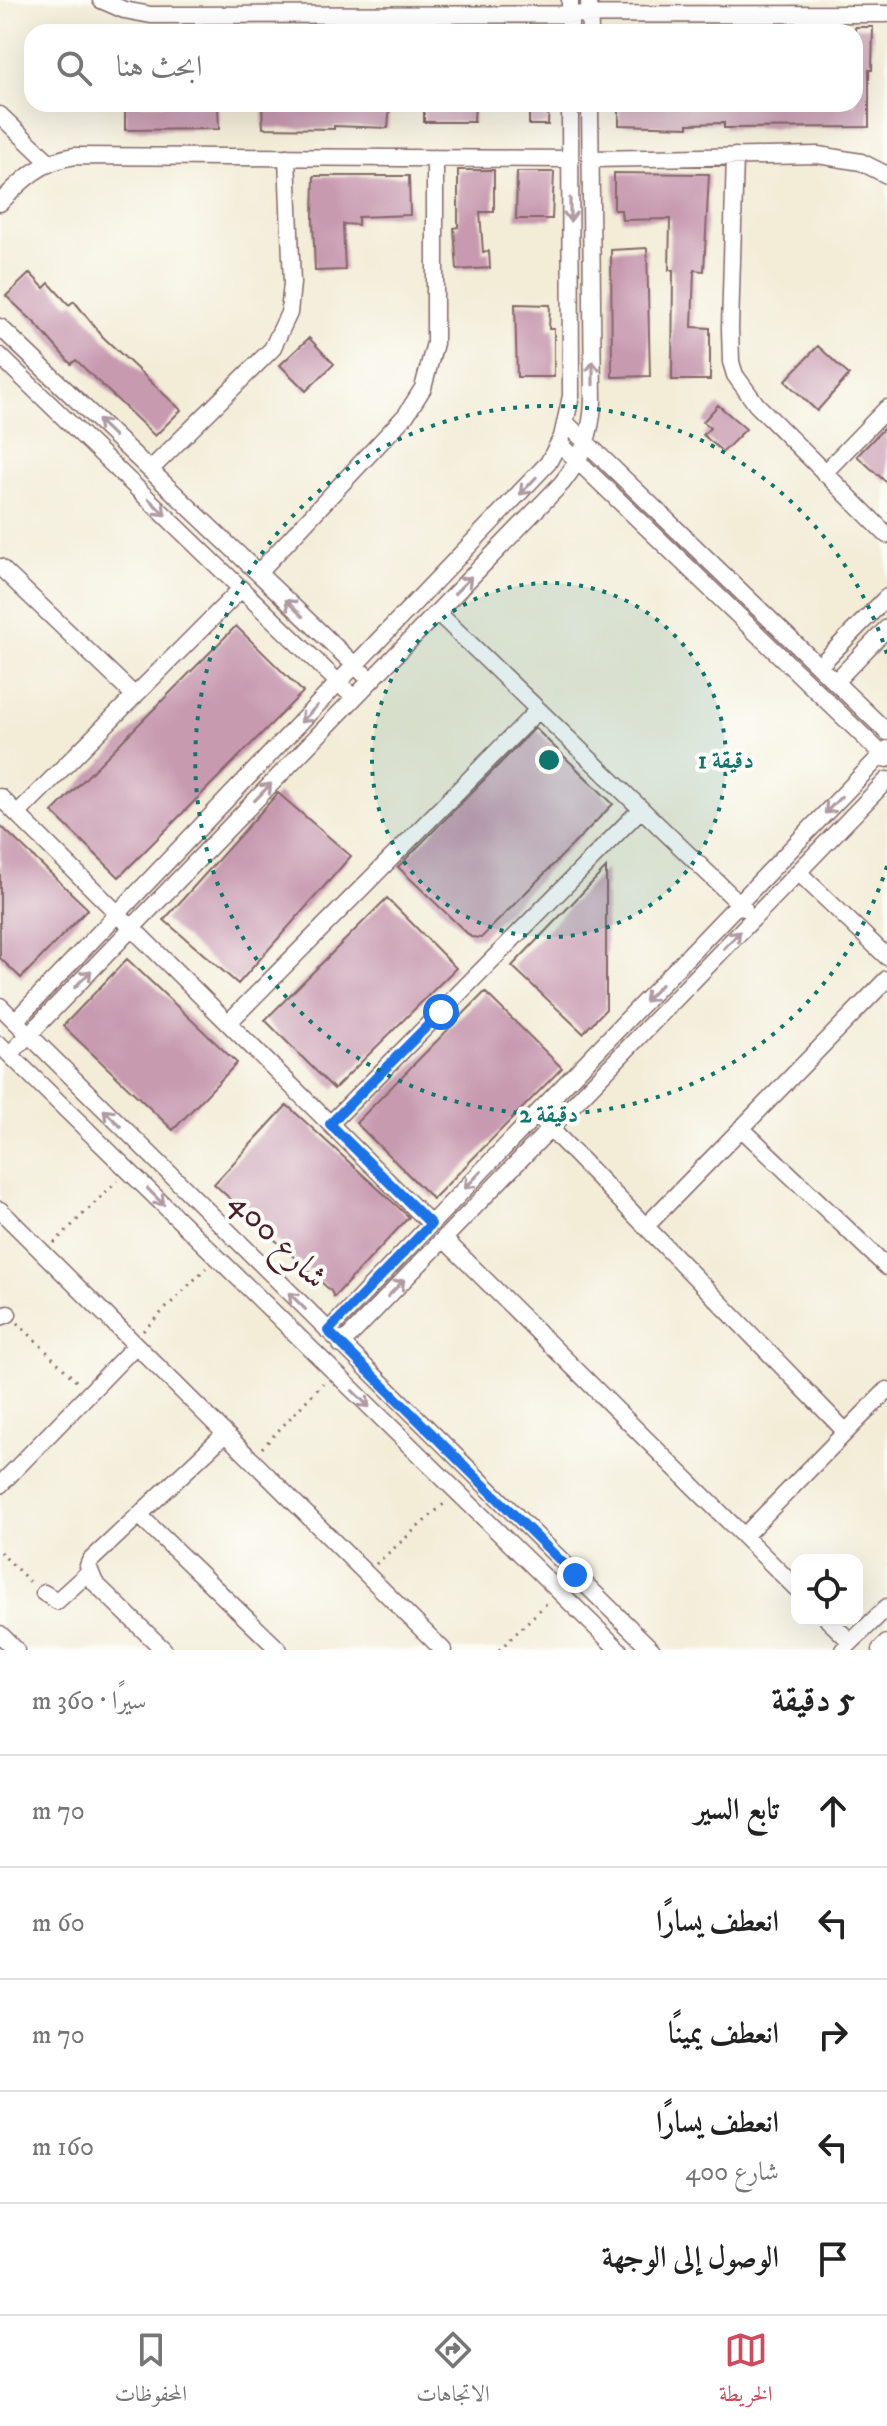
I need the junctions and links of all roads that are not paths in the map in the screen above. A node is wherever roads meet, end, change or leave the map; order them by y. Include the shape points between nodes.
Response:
1 (101, 0) edge
2 (570, 7) edge
3 (589, 7) edge
4 (887, 14) edge
5 (570, 112) edge
6 (590, 112) edge
7 (0, 115) edge
8 (735, 156) junction
9 (287, 157) junction
10 (435, 158) junction
11 (570, 159) junction
12 (591, 159) junction
13 (49, 162) junction
14 (887, 175) edge
15 (0, 203) edge
16 (0, 327) edge
17 (0, 356) edge
18 (887, 408) edge
19 (566, 423) junction
20 (559, 443) junction
21 (587, 443) junction
22 (578, 461) junction
23 (150, 470) junction
24 (824, 473) junction
25 (887, 535) edge
26 (0, 567) edge
27 (258, 573) junction
28 (241, 589) junction
29 (887, 597) edge
30 (437, 612) junction
31 (887, 628) edge
32 (819, 666) junction
33 (355, 667) junction
34 (371, 681) junction
35 (835, 682) junction
36 (339, 683) junction
37 (135, 696) junction
38 (354, 698) junction
39 (538, 710) junction
40 (887, 732) edge
41 (885, 754) edge
42 (887, 780) edge
43 (0, 797) edge
44 (641, 809) junction
45 (17, 814) junction
46 (798, 872) junction
47 (739, 903) junction
48 (118, 914) junction
49 (754, 918) junction
50 (132, 928) junction
51 (887, 957) edge
52 (887, 979) edge
53 (0, 1006) edge
54 (15, 1021) junction
55 (228, 1023) junction
56 (29, 1035) junction
57 (5, 1050) edge
58 (537, 1114) junction
59 (330, 1124) junction
60 (550, 1128) junction
61 (741, 1128) junction
62 (0, 1210) edge
63 (431, 1224) junction
64 (646, 1226) junction
65 (444, 1239) junction
66 (887, 1267) edge
67 (328, 1331) junction
68 (134, 1343) junction
69 (341, 1345) junction
70 (887, 1390) edge
71 (846, 1432) junction
72 (225, 1434) junction
73 (0, 1485) edge
74 (139, 1515) junction
75 (744, 1536) junction
76 (89, 1572) junction
77 (791, 1583) edge
78 (40, 1590) road end
79 (596, 1595) junction
80 (887, 1607) edge
81 (579, 1612) junction
82 (832, 1626) edge
83 (0, 1634) edge
84 (887, 1643) edge
85 (847, 1646) edge
86 (16, 1650) edge
87 (164, 1650) edge
88 (279, 1650) edge
89 (443, 1650) edge
90 (619, 1650) edge
91 (652, 1650) edge
92 (880, 1650) edge

1 - 2 street via 151,15
2 - 3 street
3 - 4 street
5 - 11 street
6 - 12 street
7 - 13 street
8 - 12 street
8 - 14 street via 831,155
8 - 24 street via 731,362 756,404
9 - 10 street
9 - 13 street via 75,156
9 - 23 street via 292,298 284,327 264,359
10 - 11 street
10 - 27 street via 436,328 423,388 384,440
11 -> 19 street via 571,396
21 -> 12 street via 594,384
13 - 15 street via 27,175
23 -> 16 street
17 -> 28 street
18 - 24 street
19 - 20 street
19 - 21 street
20 - 22 street
20 -> 33 street via 539,475
21 - 22 street
21 - 32 street
30 -> 22 street
22 - 41 street
23 - 27 street
24 - 25 street
26 - 37 street
33 -> 27 street
28 - 36 street
28 - 37 street
29 - 32 street
30 - 34 street
30 - 39 street
31 - 35 street
32 - 35 street
33 - 34 street
33 - 36 street
34 - 38 street
35 - 40 street
36 - 38 street
36 -> 48 street
37 - 45 street
50 -> 38 street
39 - 44 street
39 - 55 street
41 -> 47 street
42 - 46 street
43 - 45 street
44 - 47 street
44 - 59 street
45 - 48 street
46 - 49 street
46 - 51 street
47 - 49 street
47 -> 58 street
48 - 50 street
48 - 54 street
60 -> 49 street
50 - 55 street
56 -> 50 street
52 - 61 street
53 - 54 street, شارع 400
54 - 56 street, شارع 400
55 - 59 street
56 - 57 street
67 -> 56 street, شارع 400
57 -> 81 street, شارع 400
58 - 60 street
58 -> 63 street
59 - 63 street
60 - 64 street
60 - 65 street
61 - 64 street
61 - 66 street
62 - 68 street
63 - 67 street
64 - 71 street
69 -> 65 street
65 - 75 street
67 - 69 street, شارع 400
68 - 72 street
68 - 73 street
69 - 79 street, شارع 400
70 - 71 street
71 - 75 street
72 - 74 street
72 - 89 street
74 - 76 street via 90,1561
74 - 88 street
75 - 77 street
76 - 78 street via 57,1601
76 - 87 street
79 - 81 street
79 - 91 street, شارع 400
80 - 85 street
81 - 90 street, شارع 400
82 - 85 street
83 - 86 street
84 - 92 street

